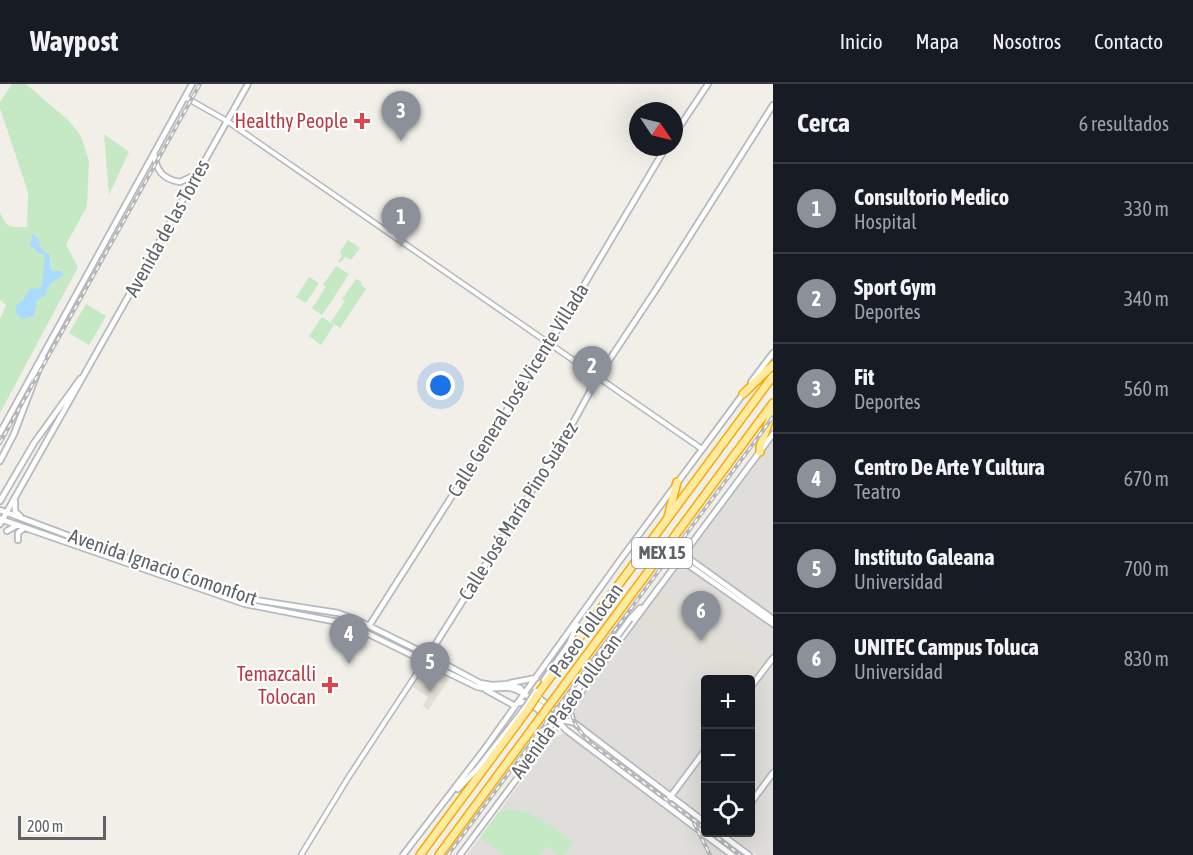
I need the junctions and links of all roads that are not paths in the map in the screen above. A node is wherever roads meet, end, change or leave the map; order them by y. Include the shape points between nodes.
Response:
1 (192, 84) edge
2 (248, 84) edge
3 (708, 84) edge
4 (185, 97) junction
5 (773, 105) edge
6 (227, 121) junction
7 (683, 122) edge
8 (154, 153) junction
9 (661, 156) edge
10 (200, 169) junction
11 (549, 344) junction
12 (47, 347) junction
13 (773, 353) edge
14 (773, 365) edge
15 (86, 372) junction
16 (773, 376) edge
17 (598, 377) junction
18 (743, 394) junction
19 (773, 403) edge
20 (773, 410) edge
21 (0, 432) edge
22 (773, 434) edge
23 (702, 449) junction
24 (760, 452) junction
25 (0, 461) edge
26 (677, 482) junction
27 (15, 499) junction
28 (0, 501) edge
29 (0, 510) edge
30 (6, 513) junction
31 (23, 519) junction
32 (667, 520) junction
33 (1, 521) edge
34 (17, 525) junction
35 (24, 528) junction
36 (7, 531) dead end
37 (18, 540) dead end
38 (682, 557) junction
39 (649, 601) junction
40 (580, 617) junction
41 (773, 619) edge
42 (773, 624) edge
43 (369, 625) junction
44 (366, 631) junction
45 (428, 655) junction
46 (773, 658) edge
47 (425, 661) junction
48 (536, 678) junction
49 (755, 681) edge
50 (508, 684) junction
51 (531, 686) junction
52 (485, 689) junction
53 (537, 693) junction
54 (525, 694) junction
55 (572, 703) junction
56 (516, 706) junction
57 (526, 708) junction
58 (567, 709) junction
59 (559, 721) junction
60 (573, 722) junction
61 (565, 729) junction
62 (550, 733) junction
63 (701, 755) edge
64 (773, 773) edge
65 (671, 796) junction
66 (448, 797) junction
67 (755, 797) edge
68 (665, 804) junction
69 (490, 815) junction
70 (701, 820) edge
71 (725, 838) edge
72 (301, 855) edge
73 (403, 855) edge
74 (420, 855) edge
75 (439, 855) edge
76 (460, 855) edge
77 (732, 855) edge
78 (749, 855) edge

1 - 4 main road
2 - 6 main road, Avenida de las Torres
3 - 7 main road
4 - 6 street
4 - 8 main road
5 - 17 main road, Calle José María Pino Suárez
6 - 10 main road, Avenida de las Torres
6 - 11 street
8 - 10 main road via 157,169 173,181 186,181
8 - 12 main road
9 - 11 main road, Calle General José Vicente Villada
10 - 15 main road, Avenida de las Torres
11 - 17 street
11 - 43 main road, Calle General José Vicente Villada
12 - 21 main road
12 - 25 main road
13 - 18 main road, Avenida Paseo Tollocan
14 - 18 highway
15 - 27 main road
15 - 28 main road via 34,443
16 - 32 highway, Paseo Tollocan / MEX 15
17 - 23 street
17 - 45 main road, Calle José María Pino Suárez via 563,441
18 - 23 main road, Avenida Paseo Tollocan
19 - 75 highway, Paseo Tollocan / MEX 15, bridge
20 - 24 highway
22 - 24 main road, Avenida Paseo Tollocan
23 - 26 main road, Avenida Paseo Tollocan
24 - 38 main road, Avenida Paseo Tollocan
26 - 32 highway
26 - 40 main road, Avenida Paseo Tollocan
27 - 30 main road
27 - 31 main road via 15,511
29 - 30 main road, Avenida Ignacio Comonfort
30 - 31 main road, Avenida Ignacio Comonfort
30 - 33 main road
31 - 43 main road, Avenida Ignacio Comonfort via 249,599 338,614
32 - 53 highway, Paseo Tollocan / MEX 15
33 - 34 main road, Avenida Ignacio Comonfort
34 - 35 main road, Avenida Ignacio Comonfort
34 - 36 main road
35 - 37 main road via 19,531
35 - 44 main road, Avenida Ignacio Comonfort via 245,604
38 - 39 main road, Avenida Paseo Tollocan
38 - 41 main road
38 - 42 main road
39 - 55 main road, Avenida Paseo Tollocan
39 - 69 main road, Avenida Paseo Tollocan, bridge via 630,619 519,769
40 - 48 main road, Avenida Paseo Tollocan
40 - 53 main road, Avenida Paseo Tollocan via 569,644
43 - 44 main road, Calle General José Vicente Villada
43 - 45 main road, Avenida Ignacio Comonfort
44 - 47 main road, Avenida Ignacio Comonfort
45 - 47 main road, Calle José María Pino Suárez
45 - 50 main road, Avenida Ignacio Comonfort via 480,683
46 - 49 main road
47 - 52 main road, Avenida Ignacio Comonfort
47 - 72 street, Calle José María Pino Suárez
48 - 50 main road
48 - 51 main road, Avenida Paseo Tollocan
50 - 54 main road, Avenida Ignacio Comonfort
51 - 54 main road, Avenida Paseo Tollocan
51 - 58 main road via 531,692 556,711
52 - 54 main road, Avenida Ignacio Comonfort via 511,688
52 - 56 main road
53 - 57 highway, Paseo Tollocan / MEX 15, bridge
54 - 56 main road, Avenida Paseo Tollocan
54 - 59 main road
55 - 58 main road, Avenida Paseo Tollocan
55 - 60 main road
56 - 62 main road via 528,702 550,720
56 - 66 main road, Avenida Paseo Tollocan
57 - 66 main road, Avenida Paseo Tollocan via 474,773
57 - 74 highway, Paseo Tollocan / MEX 15
58 - 59 main road, Avenida Paseo Tollocan
59 - 60 main road
59 - 61 main road
59 - 62 main road, Avenida Paseo Tollocan
60 - 65 main road
61 - 62 main road
61 - 68 main road
62 - 69 main road, Avenida Paseo Tollocan
63 - 65 main road
64 - 67 main road
65 - 68 main road
65 - 70 main road
66 - 73 main road, Avenida Paseo Tollocan
68 - 77 main road
69 - 76 main road, Avenida Paseo Tollocan
71 - 78 main road

